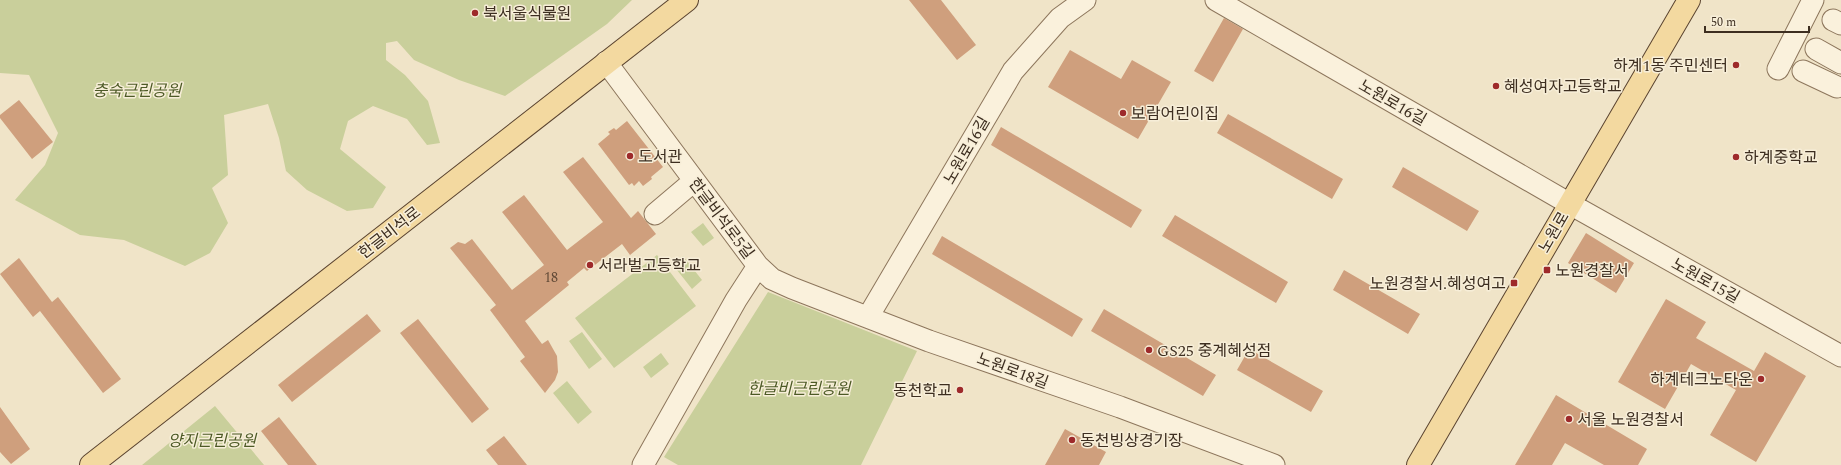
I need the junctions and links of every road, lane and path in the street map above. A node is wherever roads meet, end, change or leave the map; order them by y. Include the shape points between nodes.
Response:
1 (687, 0) edge
2 (1084, 0) edge
3 (1216, 0) edge
4 (1689, 0) edge
5 (1814, 0) edge
6 (1816, 49) dead end
7 (606, 62) junction
8 (1841, 63) edge
9 (1778, 69) dead end
10 (1803, 71) dead end
11 (1840, 85) edge
12 (694, 181) junction
13 (1570, 204) junction
14 (655, 214) dead end
15 (758, 266) junction
16 (868, 317) junction
17 (1841, 356) edge
18 (91, 465) edge
19 (643, 465) edge
20 (1274, 465) edge
21 (1418, 465) edge

1 - 7 main road, 한글비석로
2 - 16 street, 노원로16길 via 1060,18 1013,72
3 - 13 street, 노원로16길
4 - 13 main road, 노원로
5 - 9 street
6 - 8 street
7 - 12 street, 한글비석로5길
7 - 18 main road, 한글비석로
10 - 11 street
12 - 14 street
12 - 15 street, 한글비석로5길
13 - 17 street, 노원로15길
13 - 21 main road, 노원로
15 - 16 street, 노원로18길 via 772,279
15 - 19 street, 한글비석로5길 via 736,300
16 - 20 street, 노원로18길

